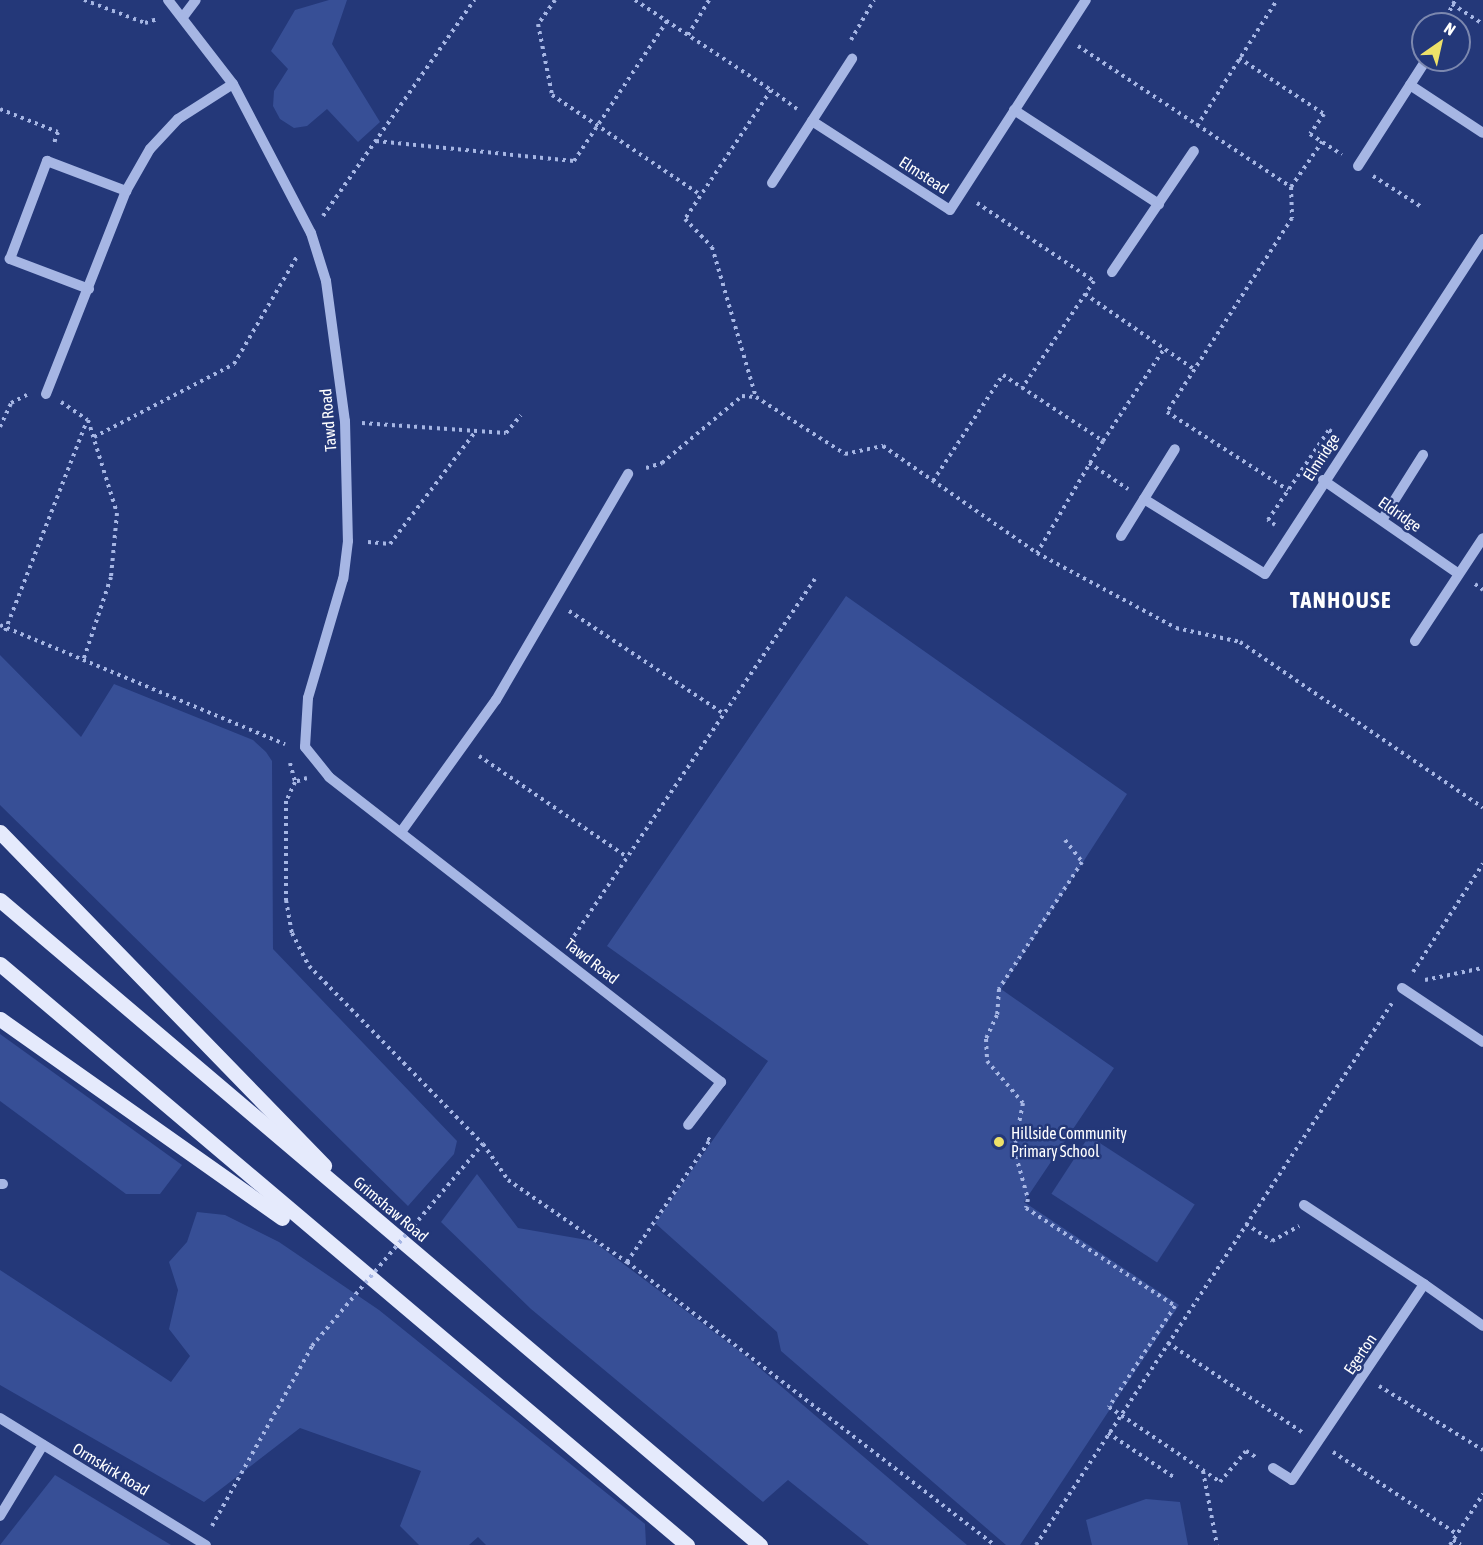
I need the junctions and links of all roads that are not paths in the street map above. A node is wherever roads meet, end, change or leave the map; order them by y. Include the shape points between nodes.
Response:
1 (168, 0) edge
2 (196, 0) edge
3 (1086, 0) edge
4 (181, 15) junction
5 (852, 59) road end
6 (1418, 72) edge
7 (233, 84) junction
8 (1410, 85) junction
9 (1014, 110) junction
10 (812, 121) junction
11 (1483, 133) edge
12 (1194, 151) road end
13 (1358, 166) road end
14 (772, 183) dead end
15 (126, 191) junction
16 (1159, 204) junction
17 (1483, 239) edge
18 (1112, 272) dead end
19 (89, 289) junction
20 (46, 394) road end
21 (1175, 449) dead end
22 (1423, 455) dead end
23 (628, 474) road end
24 (1323, 480) junction
25 (1144, 499) junction
26 (1382, 520) junction
27 (1121, 536) dead end
28 (1483, 538) edge
29 (1459, 574) junction
30 (1415, 641) dead end
31 (0, 832) edge
32 (401, 832) junction
33 (0, 900) edge
34 (0, 964) edge
35 (1403, 986) road end
36 (0, 1019) edge
37 (1483, 1042) edge
38 (688, 1125) road end
39 (1304, 1206) dead end
40 (388, 1229) junction
41 (356, 1269) junction
42 (1424, 1284) junction
43 (1483, 1326) edge
44 (0, 1418) edge
45 (43, 1445) junction
46 (1273, 1468) road end
47 (0, 1516) edge
48 (204, 1544) edge
49 (687, 1545) edge
50 (760, 1545) edge

1 - 4 street, Tawd Road
2 - 4 street
3 - 9 street, Elmstead
4 - 7 street, Tawd Road
5 - 10 street
6 - 8 street
7 - 15 street via 178,119 150,148
7 - 32 street, Tawd Road via 311,233 326,281 345,421 348,541 304,732 305,747 329,777
8 - 11 street
8 - 13 street
9 - 10 street, Elmstead via 950,210
9 - 16 street
10 - 14 street
12 - 16 street
15 - 19 street
15 - 19 street via 47,161 10,259
16 - 18 street
17 - 24 street, Elmridge
19 - 20 street
21 - 25 street
22 - 26 street
23 - 32 street via 466,747
24 - 25 street, Elmridge via 1265,574
24 - 26 street, Eldridge
25 - 27 street
26 - 29 street, Eldridge
28 - 29 street
29 - 30 street
31 - 40 main road
32 - 38 street, Tawd Road via 721,1082
33 - 40 main road, Grimshaw Road
34 - 41 main road
35 - 37 street
36 - 41 main road
39 - 42 street
40 - 50 main road, Grimshaw Road
41 - 49 main road
42 - 43 street
42 - 46 street, Egerton via 1292,1480
44 - 45 street, Ormskirk Road
45 - 47 street
45 - 48 street, Ormskirk Road

